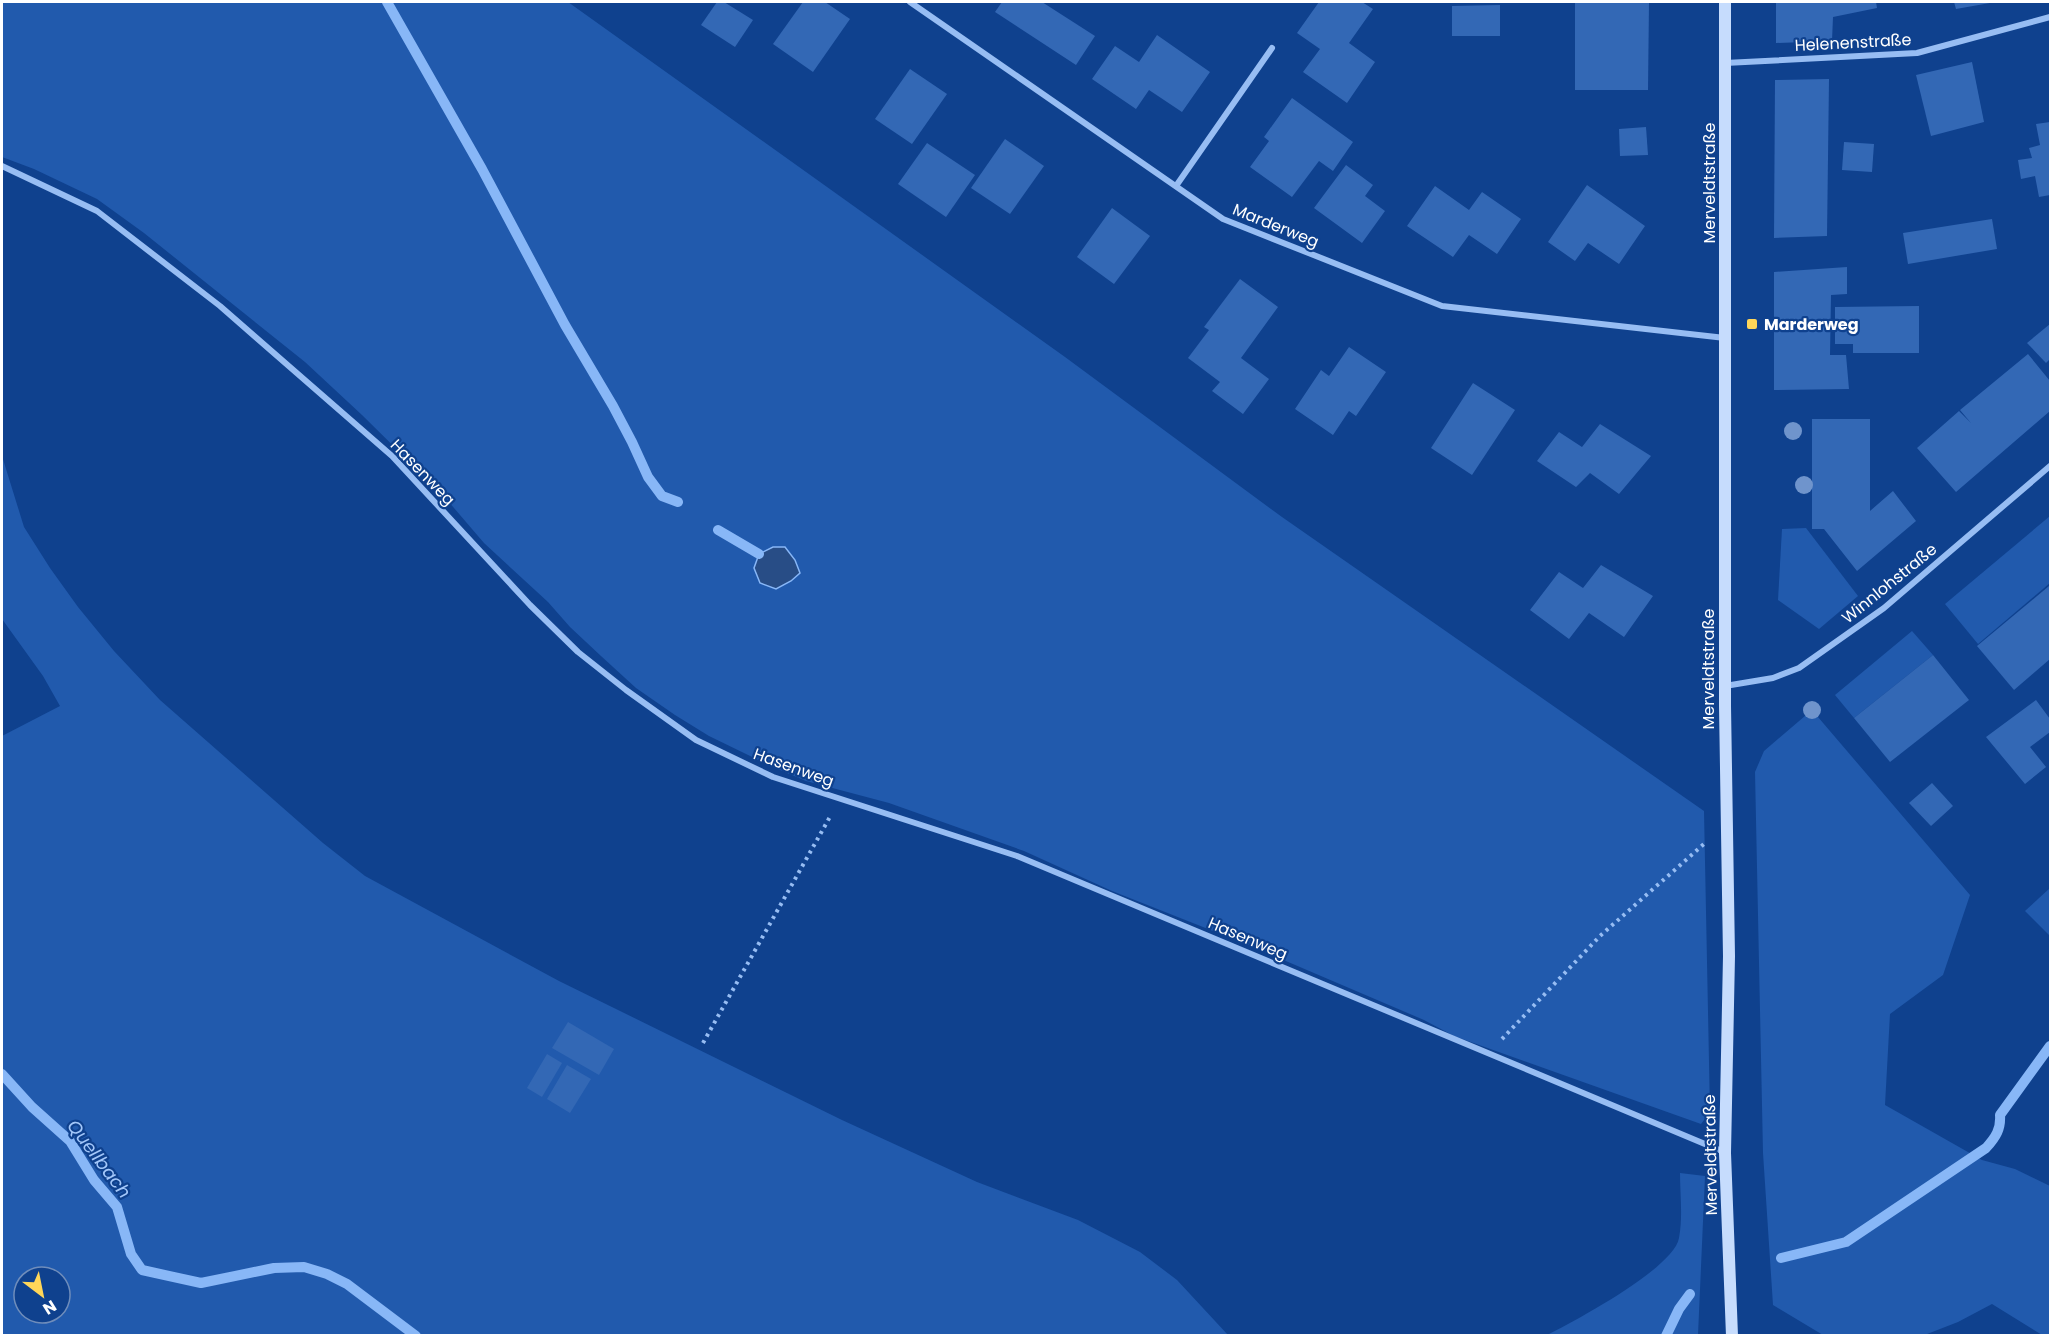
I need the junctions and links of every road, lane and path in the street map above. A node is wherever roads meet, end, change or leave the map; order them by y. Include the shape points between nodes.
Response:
1 (910, 2) edge
2 (1725, 2) edge
3 (2050, 17) edge
4 (1272, 48) dead end
5 (1725, 63) junction
6 (2, 166) edge
7 (1176, 186) junction
8 (1725, 338) junction
9 (2050, 466) edge
10 (1725, 686) junction
11 (840, 798) junction
12 (1727, 824) junction
13 (703, 1043) dead end
14 (1489, 1053) junction
15 (1725, 1153) junction
16 (1732, 1335) edge

1 - 7 street, Marderweg
2 - 5 main road, Merveldtstraße
3 - 5 street, Helenenstraße via 1917,52
4 - 7 street
5 - 8 main road, Merveldtstraße
6 - 11 street, Hasenweg via 98,211 220,306 392,456 530,605 578,652 626,690 696,740 773,777
7 - 8 street, Marderweg via 1223,219 1442,306
8 - 10 main road, Merveldtstraße
9 - 10 street, Winnlohstraße via 1884,608 1799,668 1773,678
10 - 12 main road, Merveldtstraße
11 - 13 path
11 - 14 street, Hasenweg via 1017,856
12 - 14 path via 1600,936
12 - 15 main road, Merveldtstraße
14 - 15 street, Hasenweg
15 - 16 main road, Merveldtstraße

